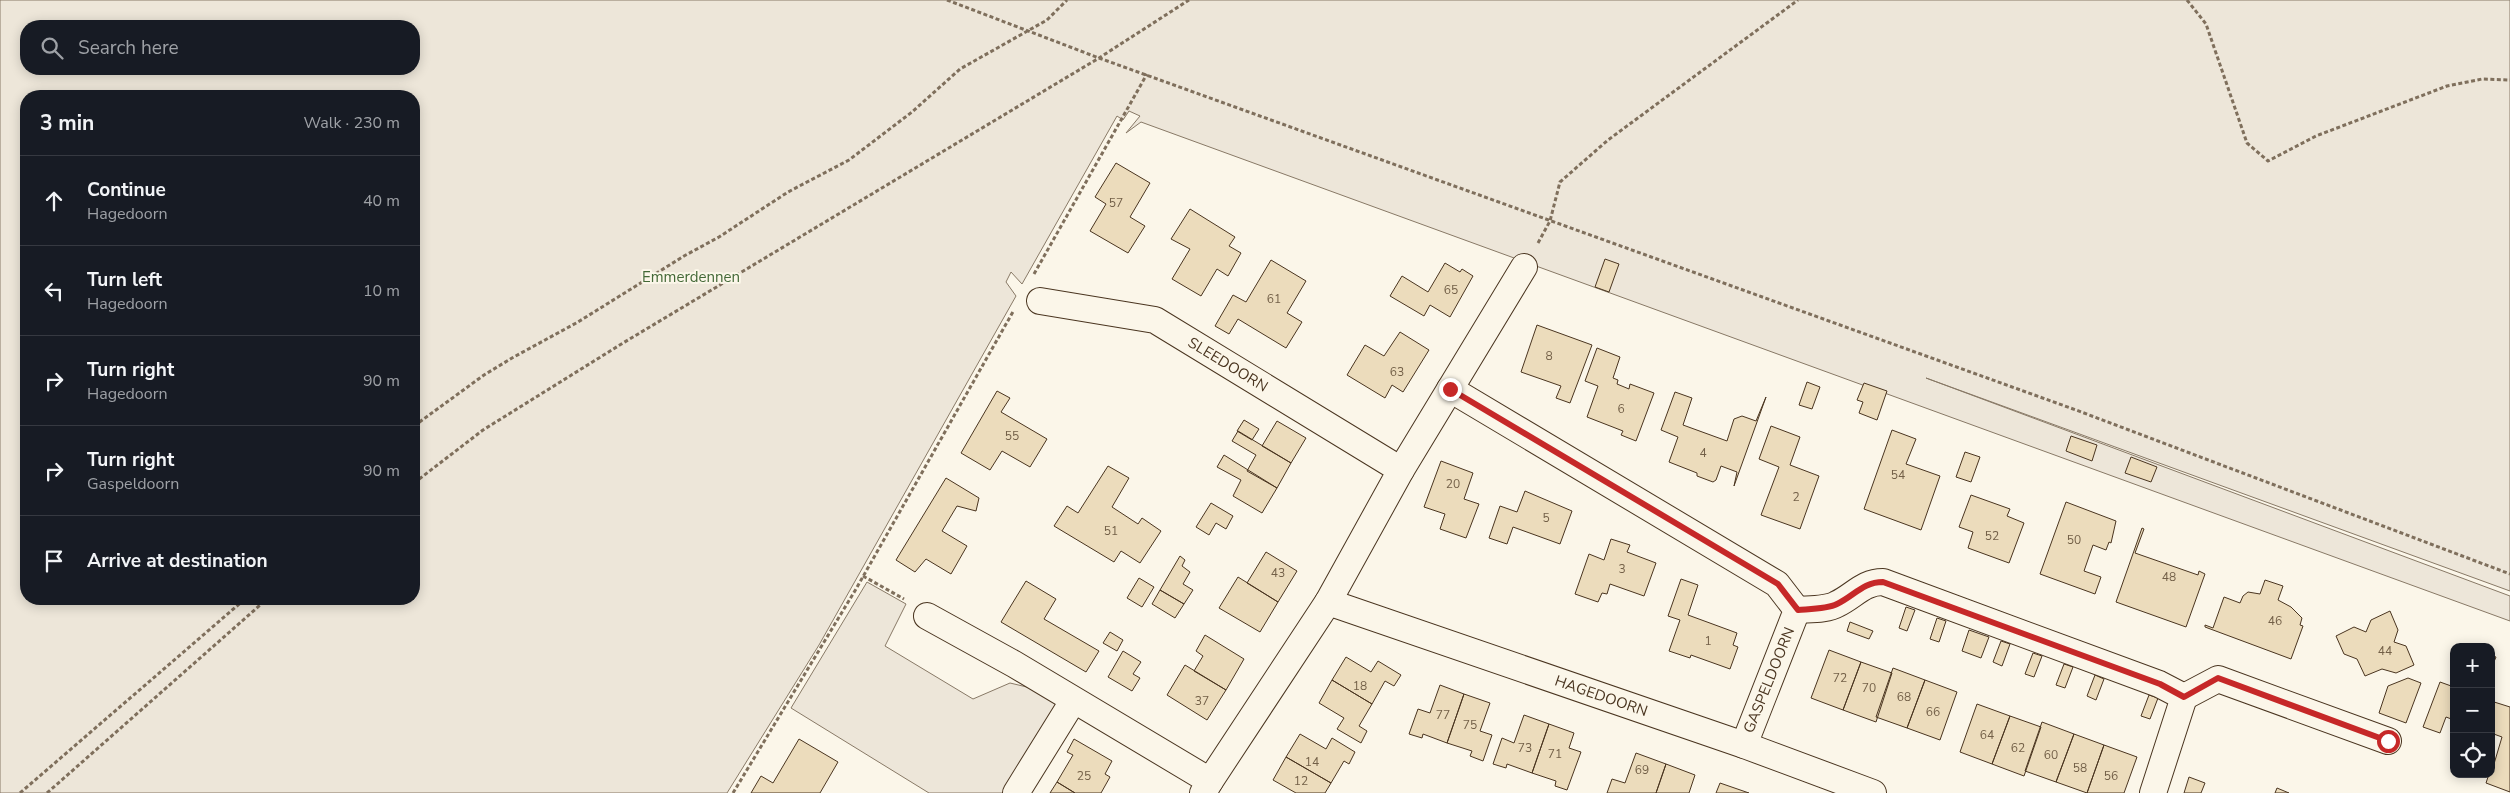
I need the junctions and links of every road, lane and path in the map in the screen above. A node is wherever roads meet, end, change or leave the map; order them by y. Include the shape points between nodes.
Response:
1 (947, 0) edge
2 (1067, 0) edge
3 (1189, 0) edge
4 (1798, 0) edge
5 (2187, 0) edge
6 (1028, 30) junction
7 (1100, 58) junction
8 (1147, 74) junction
9 (2510, 80) edge
10 (1550, 221) junction
11 (1524, 267) dead end
12 (1033, 276) dead end
13 (1030, 301) joint
14 (1450, 389) junction
15 (420, 422) edge
16 (1401, 470) junction
17 (420, 478) edge
18 (2510, 574) edge
19 (863, 576) junction
20 (1328, 602) junction
21 (238, 605) edge
22 (260, 605) edge
23 (1798, 610) junction
24 (927, 616) joint
25 (2184, 697) junction
26 (1073, 701) junction
27 (2388, 741) dead end
28 (1744, 745) junction
29 (1206, 787) edge
30 (20, 793) edge
31 (47, 793) edge
32 (733, 793) edge
33 (1016, 793) edge
34 (1873, 793) edge
35 (2153, 793) edge

1 - 6 path
2 - 6 path via 1047,20
3 - 7 path
4 - 10 path via 1608,140 1560,182
5 - 9 path via 2206,24 2247,143 2268,161 2316,136 2447,86 2482,79
6 - 7 path
6 - 15 path via 960,69 912,112 849,160 788,192 720,237 484,375
7 - 8 path
7 - 17 path via 623,343 483,430
8 - 10 path
8 - 12 path
10 - 18 path via 2076,410
11 - 14 street
13 - 16 street, SLEEDOORN via 1155,320
13 - 19 path
14 - 16 street
14 - 23 street, GASPELDOORN via 1778,584
16 - 20 street
19 - 24 path via 907,600
19 - 32 path
20 - 28 street, HAGEDOORN
20 - 29 street
21 - 30 path
22 - 31 path
23 - 25 street via 1836,605 1863,586 1883,582 2160,684
23 - 28 street, GASPELDOORN
24 - 26 street
25 - 27 street via 2218,678
25 - 35 street
26 - 29 street
26 - 33 street
28 - 34 street, HAGEDOORN

